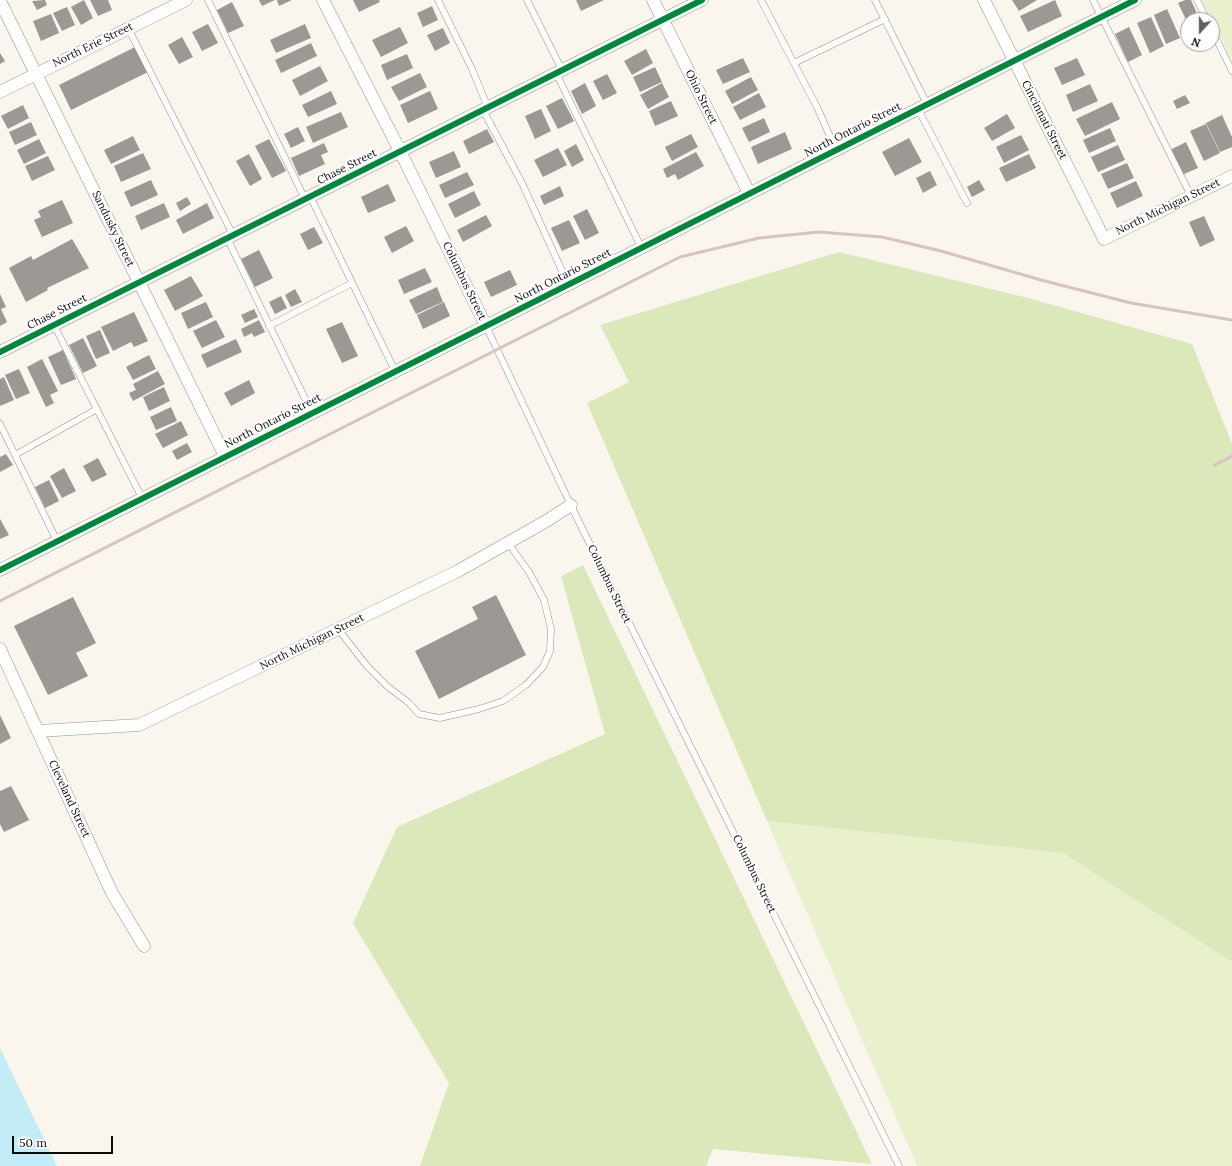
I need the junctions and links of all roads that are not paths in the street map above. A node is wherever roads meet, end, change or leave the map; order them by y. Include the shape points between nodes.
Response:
1 (186, 0) edge
2 (208, 0) edge
3 (323, 0) edge
4 (526, 0) edge
5 (653, 0) edge
6 (702, 0) edge
7 (761, 0) edge
8 (875, 0) edge
9 (984, 0) edge
10 (1093, 0) edge
11 (1135, 0) edge
12 (1197, 0) edge
13 (0, 1) edge
14 (440, 1) edge
15 (1203, 12) edge
16 (1101, 17) junction
17 (885, 19) junction
18 (663, 20) junction
19 (128, 28) junction
20 (1220, 46) edge
21 (1014, 61) junction
22 (794, 63) junction
23 (1232, 71) edge
24 (559, 72) junction
25 (36, 73) junction
26 (0, 92) edge
27 (923, 106) junction
28 (485, 109) junction
29 (836, 150) junction
30 (400, 152) junction
31 (1232, 176) edge
32 (750, 193) junction
33 (1191, 196) junction
34 (308, 198) junction
35 (967, 203) dead end
36 (230, 237) junction
37 (1104, 239) joint
38 (641, 248) junction
39 (140, 282) junction
40 (352, 283) junction
41 (568, 284) junction
42 (54, 325) junction
43 (270, 326) junction
44 (486, 326) junction
45 (0, 352) edge
46 (395, 371) junction
47 (98, 409) junction
48 (312, 413) junction
49 (0, 424) edge
50 (15, 455) junction
51 (226, 456) junction
52 (142, 498) junction
53 (571, 505) junction
54 (57, 541) junction
55 (508, 543) junction
56 (0, 570) edge
57 (338, 629) junction
58 (0, 649) edge
59 (38, 731) junction
60 (144, 946) dead end
61 (899, 1166) edge

1 - 19 street, North Erie Street
2 - 34 lane
3 - 30 street, Columbus Street
4 - 24 lane
5 - 18 street, Ohio Street
6 - 18 street, Chase Street
7 - 22 lane
8 - 17 lane
9 - 21 street, Cincinnati Street
10 - 16 lane
11 - 16 street, North Ontario Street
12 - 15 lane
13 - 25 street, Sandusky Street
14 - 28 lane via 472,69
16 - 21 street, North Ontario Street
16 - 33 lane
17 - 22 lane
17 - 27 lane
18 - 24 street, Chase Street
18 - 32 street, Ohio Street
19 - 25 street, North Erie Street
19 - 36 lane
20 - 23 lane
21 - 27 street, North Ontario Street
21 - 37 street, Cincinnati Street
22 - 29 lane
24 - 28 street, Chase Street
24 - 38 lane
25 - 26 street, North Erie Street
25 - 39 street, Sandusky Street
27 - 29 street, North Ontario Street
27 - 35 lane
28 - 30 street, Chase Street
28 - 41 lane via 522,182
29 - 32 street, North Ontario Street
30 - 34 street, Chase Street
30 - 44 street, Columbus Street
31 - 33 street, North Michigan Street
32 - 38 street, North Ontario Street
33 - 37 street, North Michigan Street
34 - 36 street, Chase Street
34 - 40 lane
36 - 39 street, Chase Street
36 - 43 lane
38 - 41 street, North Ontario Street
39 - 42 street, Chase Street
39 - 51 street, Sandusky Street
40 - 43 lane
40 - 46 lane
41 - 44 street, North Ontario Street
42 - 45 street, Chase Street
42 - 47 lane
43 - 48 lane
44 - 46 street, North Ontario Street
44 - 53 lane, Columbus Street
46 - 48 street, North Ontario Street
47 - 50 lane
47 - 52 lane
48 - 51 street, North Ontario Street
49 - 50 lane
50 - 54 lane
51 - 52 street, North Ontario Street
52 - 54 street, North Ontario Street
53 - 55 street, North Michigan Street
53 - 61 lane, Columbus Street
54 - 56 street, North Ontario Street
55 - 57 street, North Michigan Street via 458,571
55 - 57 lane via 529,572 544,600 551,629 550,651 543,667 526,685 503,701 440,718 419,714 367,666
57 - 59 street, North Michigan Street via 139,725
58 - 59 street, Cleveland Street
59 - 60 street, Cleveland Street via 112,893

